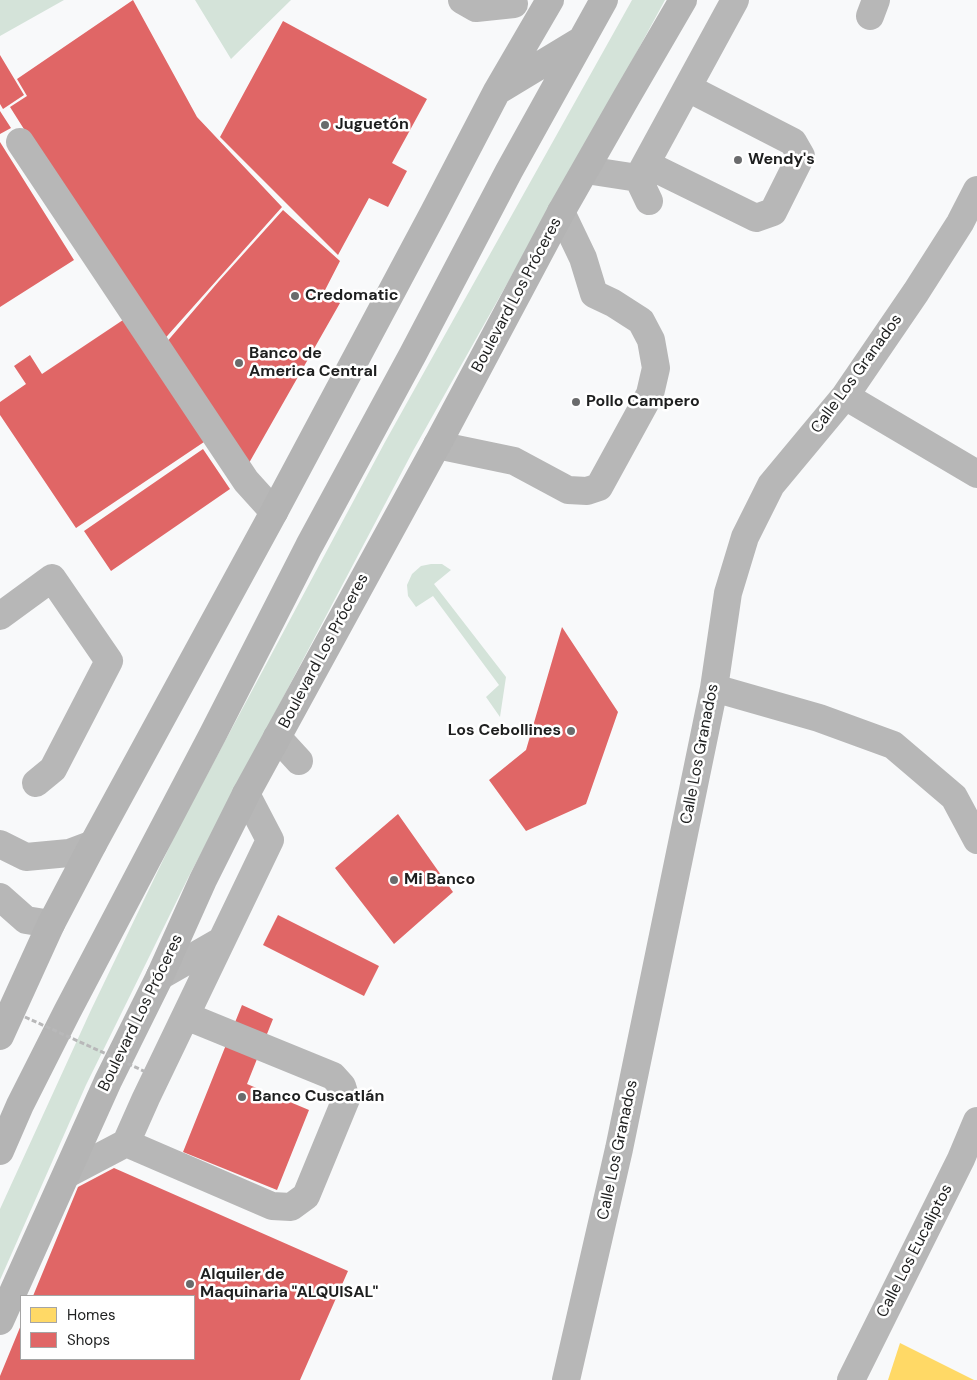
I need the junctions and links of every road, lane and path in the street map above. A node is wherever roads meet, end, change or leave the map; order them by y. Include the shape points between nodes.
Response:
1 (462, 0) edge
2 (550, 0) edge
3 (604, 0) edge
4 (683, 0) edge
5 (735, 0) edge
6 (513, 2) edge
7 (529, 36) junction
8 (581, 40) junction
9 (688, 88) junction
10 (496, 91) junction
11 (20, 142) dead end
12 (586, 170) junction
13 (644, 181) junction
14 (977, 190) edge
15 (561, 212) junction
16 (845, 396) junction
17 (437, 445) junction
18 (977, 474) edge
19 (274, 512) junction
20 (0, 616) edge
21 (714, 688) junction
22 (277, 737) junction
23 (298, 761) dead end
24 (36, 783) dead end
25 (246, 794) junction
26 (977, 840) edge
27 (0, 844) edge
28 (93, 844) junction
29 (0, 897) edge
30 (51, 924) junction
31 (222, 941) junction
32 (160, 976) junction
33 (25, 1016) dead end
34 (186, 1016) junction
35 (0, 1036) edge
36 (146, 1072) dead end
37 (977, 1120) edge
38 (126, 1143) junction
39 (0, 1151) edge
40 (66, 1174) junction
41 (0, 1321) edge
42 (566, 1380) edge
43 (850, 1380) edge

1 - 6 street via 476,8
2 - 7 highway
3 - 8 highway
4 - 12 highway, Boulevard Los Próceres
5 - 9 street
6 - 7 street
7 - 10 highway
8 - 10 highway
8 - 39 highway via 309,546 71,1004
9 - 13 street
9 - 13 street via 793,142 801,156 773,212 756,218
10 - 19 highway
11 - 19 street via 246,481
12 - 13 street
12 - 15 highway, Boulevard Los Próceres
14 - 16 street, Calle Los Granados via 916,292
15 - 17 highway, Boulevard Los Próceres
15 - 17 street via 583,258 594,294 641,321 651,340 656,368 650,394 599,487 587,491 568,490 514,461
16 - 18 street
16 - 21 street, Calle Los Granados via 771,484 745,536 728,593
17 - 22 highway, Boulevard Los Próceres
19 - 28 highway
20 - 24 street via 52,578 109,661 53,769
21 - 26 street via 819,718 893,745 954,798
21 - 42 street, Calle Los Granados via 619,1149
22 - 23 street
22 - 25 highway, Boulevard Los Próceres
25 - 31 street via 270,840
25 - 32 highway, Boulevard Los Próceres
27 - 28 street via 26,857 69,852
28 - 30 highway
29 - 30 street via 26,920
30 - 35 highway
31 - 32 street
31 - 34 street
32 - 40 highway, Boulevard Los Próceres
33 - 36 path, bridge
34 - 38 street
34 - 38 street via 333,1076 342,1086 346,1099 306,1196 291,1207 272,1206
37 - 43 street, Calle Los Eucaliptos via 961,1160
38 - 40 street
40 - 41 highway, Boulevard Los Próceres

